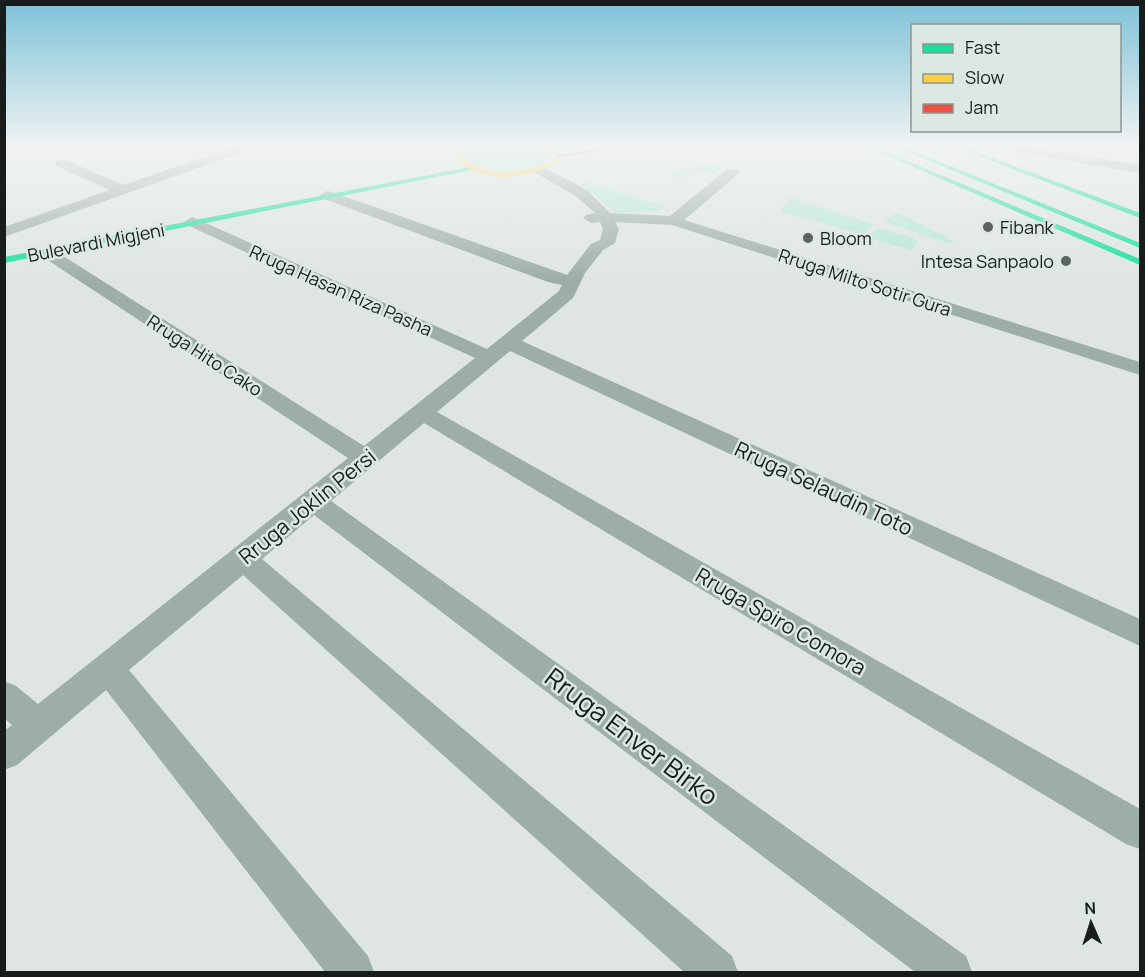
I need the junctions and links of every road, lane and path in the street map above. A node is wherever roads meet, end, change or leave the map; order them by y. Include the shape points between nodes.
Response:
1 (121, 191) edge
2 (292, 191) edge
3 (342, 191) edge
4 (555, 191) edge
5 (577, 191) edge
6 (710, 191) edge
7 (971, 191) edge
8 (1005, 191) edge
9 (1037, 191) edge
10 (1073, 191) edge
11 (327, 195) junction
12 (4, 214) edge
13 (1140, 216) edge
14 (606, 217) junction
15 (586, 218) junction
16 (673, 221) junction
17 (192, 222) junction
18 (25, 225) junction
19 (1140, 231) edge
20 (4, 232) edge
21 (1140, 246) edge
22 (597, 247) junction
23 (4, 249) edge
24 (46, 252) junction
25 (4, 260) edge
26 (1140, 262) edge
27 (574, 282) junction
28 (498, 350) junction
29 (1140, 369) edge
30 (422, 412) junction
31 (365, 458) junction
32 (313, 501) junction
33 (243, 558) junction
34 (1140, 633) edge
35 (108, 668) junction
36 (4, 696) edge
37 (38, 726) junction
38 (4, 753) edge
39 (1140, 830) edge
40 (352, 972) edge
41 (716, 972) edge
42 (950, 972) edge

1 - 18 street
2 - 23 main road, Bulevardi Migjeni
3 - 11 main road, Bulevardi Migjeni
4 - 15 street
5 - 14 street
6 - 16 street
7 - 26 main road
8 - 21 main road
9 - 19 main road
10 - 13 main road
11 - 17 main road, Bulevardi Migjeni
11 - 27 street via 544,275
12 - 18 street
14 - 15 street, Rruga Milto Sotir Gura
14 - 16 street, Rruga Milto Sotir Gura
14 - 22 street, Rruga Joklin Persi via 611,229 609,237
15 - 22 street via 593,245
16 - 29 street, Rruga Milto Sotir Gura
17 - 24 main road, Bulevardi Migjeni
17 - 28 street, Rruga Hasan Riza Pasha
18 - 20 street
22 - 27 street, Rruga Joklin Persi
24 - 25 main road, Bulevardi Migjeni
24 - 31 street, Rruga Hito Cako
27 - 28 street, Rruga Joklin Persi via 567,294
28 - 30 street, Rruga Joklin Persi
28 - 34 street, Rruga Selaudin Toto
30 - 31 street, Rruga Joklin Persi
30 - 39 street, Rruga Spiro Comora
31 - 32 street, Rruga Joklin Persi
32 - 33 street, Rruga Joklin Persi
32 - 42 street, Rruga Enver Birko
33 - 35 street, Rruga Joklin Persi
33 - 41 street
35 - 37 street, Rruga Joklin Persi
35 - 40 street
36 - 37 street
37 - 38 street, Rruga Joklin Persi

